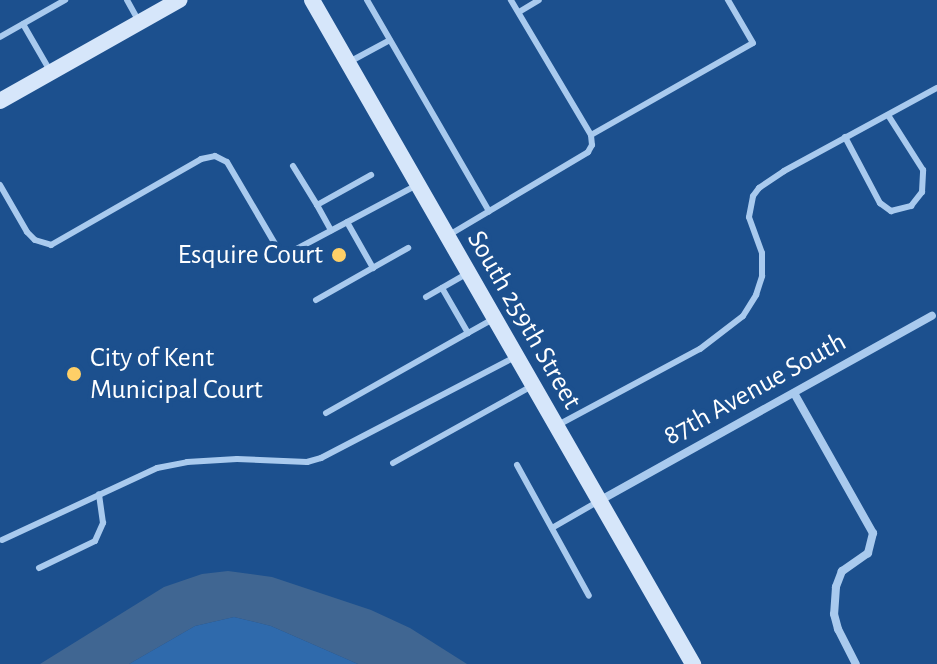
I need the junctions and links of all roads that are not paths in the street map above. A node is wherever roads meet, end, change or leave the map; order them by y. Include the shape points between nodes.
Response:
1 (65, 0) edge
2 (127, 0) edge
3 (179, 0) edge
4 (312, 0) edge
5 (367, 0) edge
6 (511, 0) edge
7 (539, 0) edge
8 (728, 0) edge
9 (519, 12) junction
10 (139, 23) junction
11 (23, 24) junction
12 (0, 37) edge
13 (390, 40) junction
14 (348, 63) junction
15 (51, 72) junction
16 (937, 88) edge
17 (0, 101) edge
18 (888, 115) junction
19 (591, 135) junction
20 (845, 137) junction
21 (293, 166) dead end
22 (371, 175) dead end
23 (417, 184) junction
24 (0, 185) edge
25 (317, 205) junction
26 (489, 211) junction
27 (347, 222) junction
28 (331, 230) junction
29 (447, 236) junction
30 (408, 248) dead end
31 (373, 268) junction
32 (468, 273) junction
33 (442, 288) junction
34 (426, 297) dead end
35 (316, 300) dead end
36 (932, 316) dead end
37 (493, 318) junction
38 (468, 333) junction
39 (515, 357) junction
40 (532, 386) junction
41 (794, 393) junction
42 (326, 413) dead end
43 (555, 427) junction
44 (393, 463) dead end
45 (517, 465) dead end
46 (99, 494) junction
47 (599, 501) junction
48 (552, 528) junction
49 (2, 540) dead end
50 (39, 568) dead end
51 (589, 596) dead end
52 (693, 664) edge
53 (856, 664) edge

1 - 11 lane
2 - 10 lane
3 - 10 street
4 - 14 street, South 259th Street
5 - 13 lane
6 - 9 lane
7 - 9 lane
8 - 19 lane via 753,43
9 - 19 lane
10 - 15 street
11 - 12 lane
11 - 15 lane
13 - 14 lane
13 - 26 lane
14 - 23 street, South 259th Street
15 - 17 street
16 - 18 lane
18 - 20 lane
18 - 20 lane via 923,170 922,192 911,206 891,211 880,203
19 - 26 lane via 588,152
20 - 43 lane via 784,171 753,196 749,217 762,253 762,276 753,302 733,325 700,349
21 - 25 lane
22 - 25 lane
23 - 27 lane
23 - 29 street, South 259th Street
24 - 28 lane via 27,232 51,245 201,159 215,156 227,162 278,249 289,253
25 - 28 lane
26 - 29 lane
27 - 28 lane
27 - 31 lane
29 - 32 street, South 259th Street
30 - 31 lane
31 - 35 lane
32 - 33 lane
32 - 37 street, South 259th Street
33 - 34 lane
33 - 38 lane
36 - 41 street, 87th Avenue South
37 - 38 lane
37 - 39 street, South 259th Street
38 - 42 lane
39 - 40 street, South 259th Street
39 - 46 lane via 321,458 187,462 157,468
40 - 43 street, South 259th Street
40 - 44 lane
41 - 47 street, 87th Avenue South
41 - 53 street via 873,533 870,550 842,571 836,587 834,614
43 - 47 street, South 259th Street
45 - 48 lane
46 - 49 lane
46 - 50 lane via 103,523 95,541
47 - 48 lane
47 - 52 street, South 259th Street
48 - 51 lane

